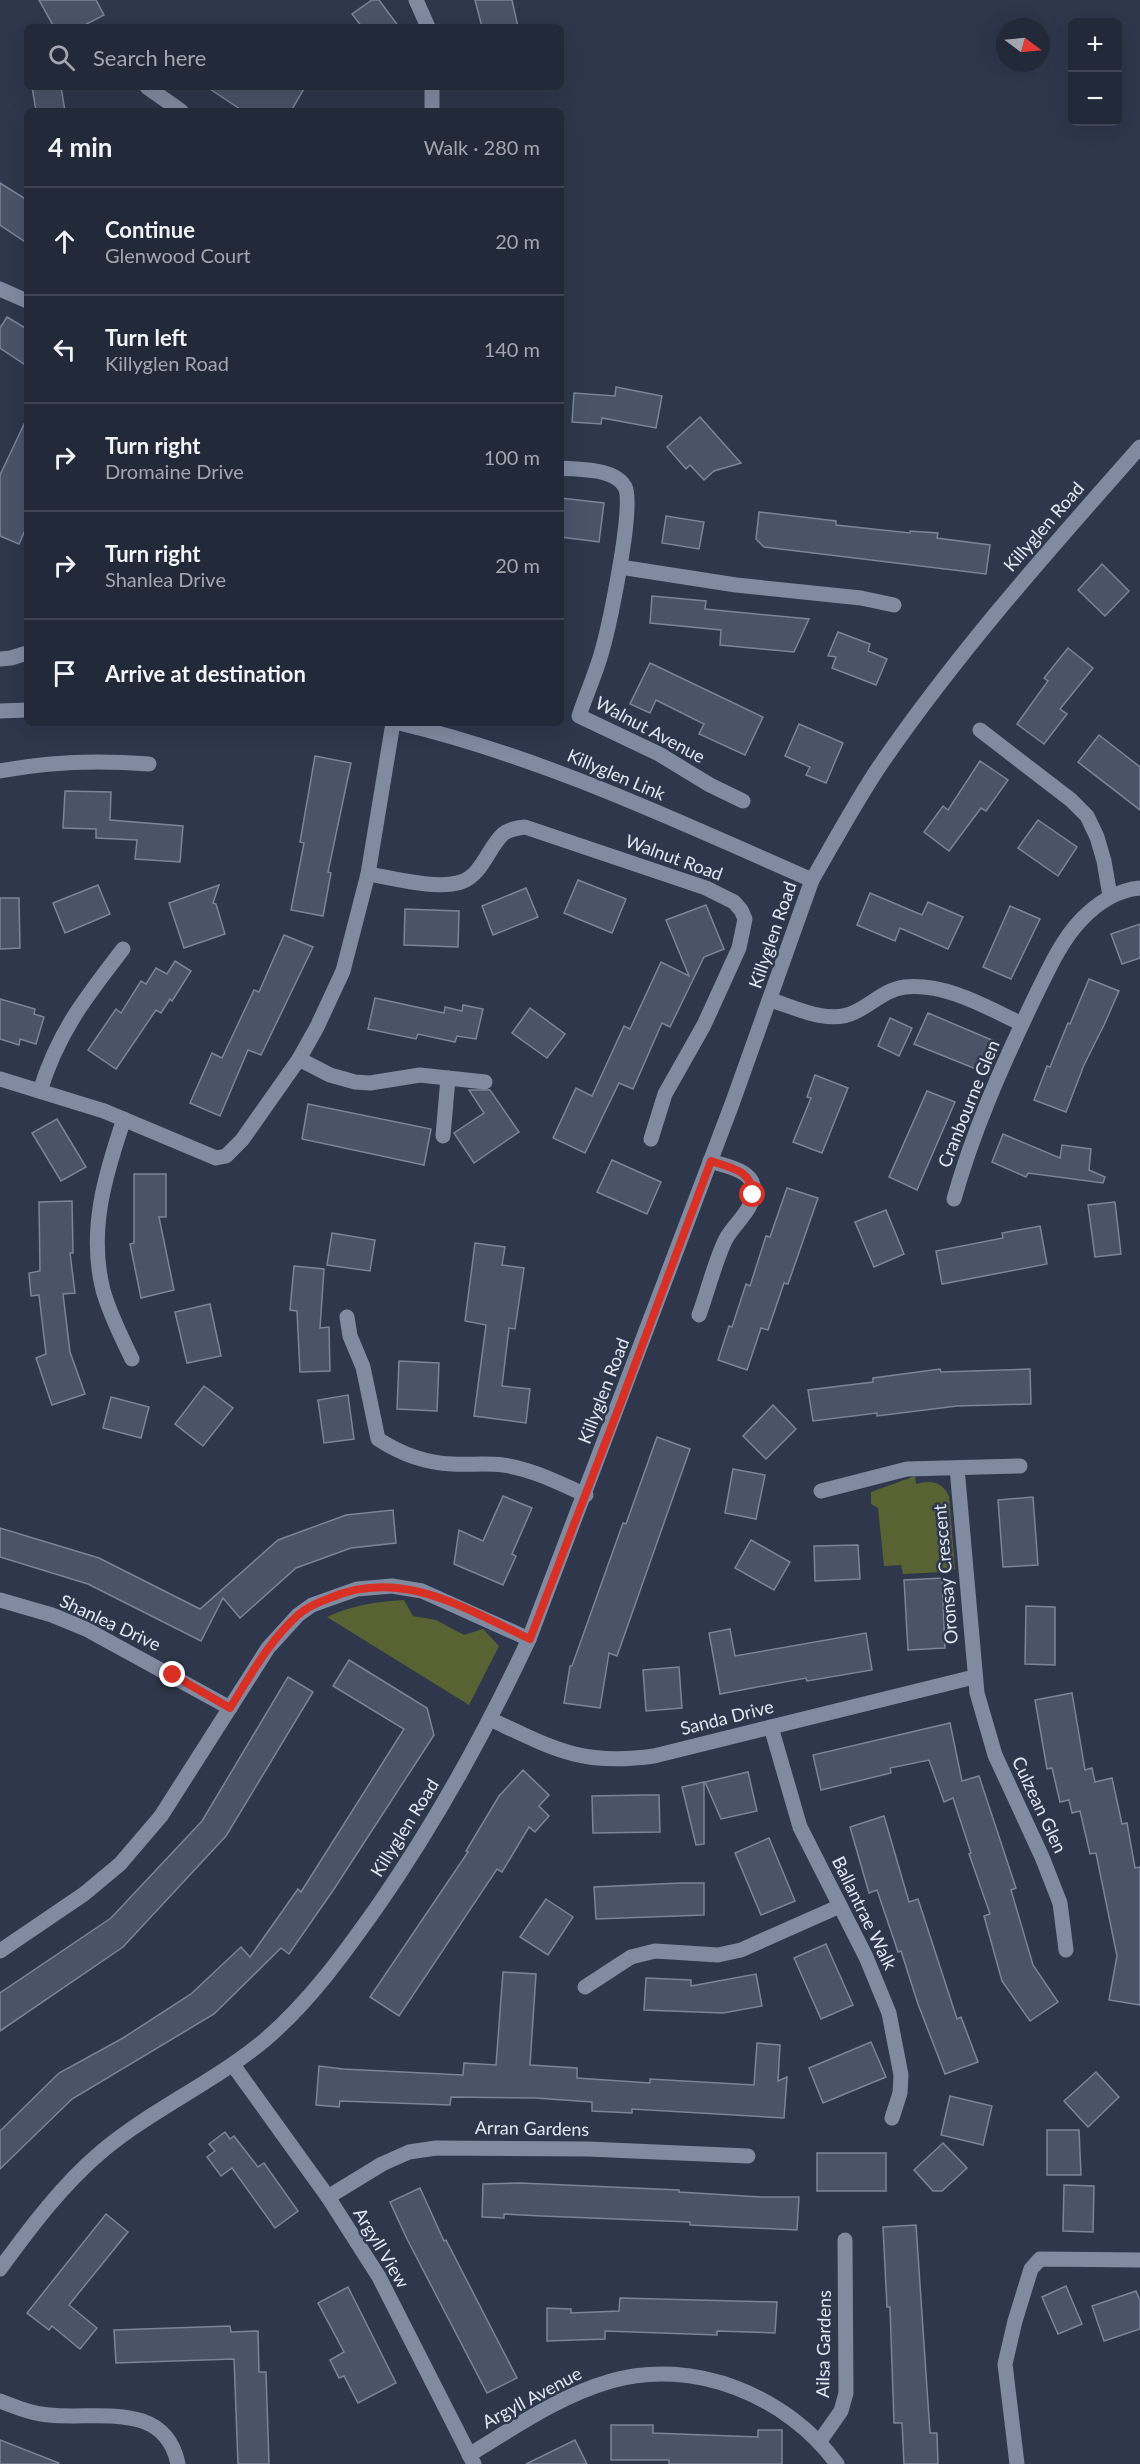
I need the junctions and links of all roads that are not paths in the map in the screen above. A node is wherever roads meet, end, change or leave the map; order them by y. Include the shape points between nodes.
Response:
1 (416, 0) edge
2 (427, 24) edge
3 (151, 90) edge
4 (432, 90) edge
5 (177, 108) edge
6 (432, 108) edge
7 (0, 289) edge
8 (24, 300) edge
9 (1140, 447) edge
10 (564, 468) edge
11 (620, 567) junction
12 (894, 605) dead end
13 (24, 654) edge
14 (0, 659) edge
15 (24, 710) edge
16 (0, 711) edge
17 (393, 726) edge
18 (411, 726) edge
19 (980, 730) dead end
20 (149, 764) dead end
21 (0, 771) edge
22 (743, 801) dead end
23 (368, 874) junction
24 (812, 880) junction
25 (1140, 888) edge
26 (1110, 896) junction
27 (123, 949) dead end
28 (771, 1000) junction
29 (1022, 1024) junction
30 (299, 1059) junction
31 (448, 1078) junction
32 (0, 1079) edge
33 (485, 1082) dead end
34 (40, 1091) junction
35 (124, 1119) junction
36 (443, 1136) dead end
37 (651, 1139) dead end
38 (711, 1161) junction
39 (954, 1199) dead end
40 (699, 1315) dead end
41 (347, 1317) dead end
42 (132, 1359) dead end
43 (1020, 1466) dead end
44 (957, 1468) junction
45 (821, 1491) dead end
46 (586, 1495) junction
47 (0, 1600) edge
48 (530, 1639) junction
49 (974, 1677) junction
50 (230, 1708) junction
51 (492, 1720) junction
52 (771, 1727) junction
53 (840, 1906) junction
54 (1066, 1950) dead end
55 (0, 1951) edge
56 (585, 1987) dead end
57 (233, 2065) junction
58 (892, 2118) dead end
59 (748, 2156) dead end
60 (328, 2197) junction
61 (845, 2240) dead end
62 (1140, 2260) edge
63 (0, 2269) edge
64 (0, 2401) edge
65 (820, 2441) junction
66 (471, 2459) edge
67 (178, 2464) edge
68 (837, 2464) edge
69 (1017, 2464) edge

1 - 2 street
3 - 5 street
4 - 6 street
7 - 8 street
9 - 24 street, Killyglen Road via 1023,580 943,679 878,768
10 - 11 street, Walnut Avenue via 613,476 625,486 628,498
11 - 12 street
11 - 22 street, Walnut Avenue via 602,652 579,716
13 - 14 street
15 - 16 street
17 - 23 street
18 - 24 street, Killyglen Link via 524,758
19 - 26 street via 1087,816 1101,853
20 - 21 street via 100,760
23 - 30 street via 343,971
23 - 37 street, Walnut Road via 444,885 462,882 477,871 503,835 525,827 706,888 734,902 745,919 739,948 704,1025 665,1094
24 - 28 street, Killyglen Road
25 - 26 street, Cranbourne Glen
26 - 29 street, Cranbourne Glen via 1068,935
27 - 34 street via 79,1005 50,1060
28 - 29 street, Cranbourne Glen via 836,1017 855,1012 901,987 918,986 968,999
28 - 38 street, Killyglen Road
29 - 39 street, Cranbourne Glen via 968,1149
30 - 31 street via 330,1075 355,1082 413,1075
30 - 35 street via 242,1140 226,1156 216,1158
31 - 33 street
31 - 36 street
32 - 34 street
34 - 35 street
35 - 42 street via 102,1190 97,1244 103,1289
38 - 40 street via 745,1173 753,1183 753,1195 747,1212 726,1238
38 - 46 street, Killyglen Road
41 - 46 street via 363,1367 378,1439 408,1456 453,1464 504,1465
43 - 44 street
44 - 45 street via 907,1469
44 - 49 street, Oronsay Crescent
46 - 48 street, Killyglen Road
47 - 50 street, Shanlea Drive via 86,1629
48 - 50 street via 422,1591 392,1586 339,1593 298,1615 268,1648
48 - 51 street, Killyglen Road
49 - 52 street, Sanda Drive
49 - 54 street, Culzean Glen via 995,1755 1060,1903
50 - 55 street via 161,1816 120,1864 84,1894
51 - 52 street, Sanda Drive via 568,1753 615,1760 654,1756
51 - 57 street, Killyglen Road via 396,1880 335,1967 300,2007
52 - 53 street, Ballantrae Walk via 800,1827
53 - 56 street via 741,1950 718,1954 655,1951 631,1958
53 - 58 street, Ballantrae Walk via 889,2013 901,2075
57 - 60 street, Argyll View
57 - 63 street, Killyglen Road via 101,2152 64,2189
59 - 60 street, Arran Gardens via 436,2148 409,2152 382,2164
60 - 66 street, Argyll View via 379,2277
61 - 65 street, Ailsa Gardens via 846,2393 841,2411
62 - 69 street via 1040,2259 1031,2269 1005,2364
64 - 67 street via 42,2415 140,2419 169,2439
65 - 66 street, Argyll Avenue via 778,2408 740,2389 710,2380 651,2375 610,2381 566,2398
65 - 68 street, Argyll Avenue

